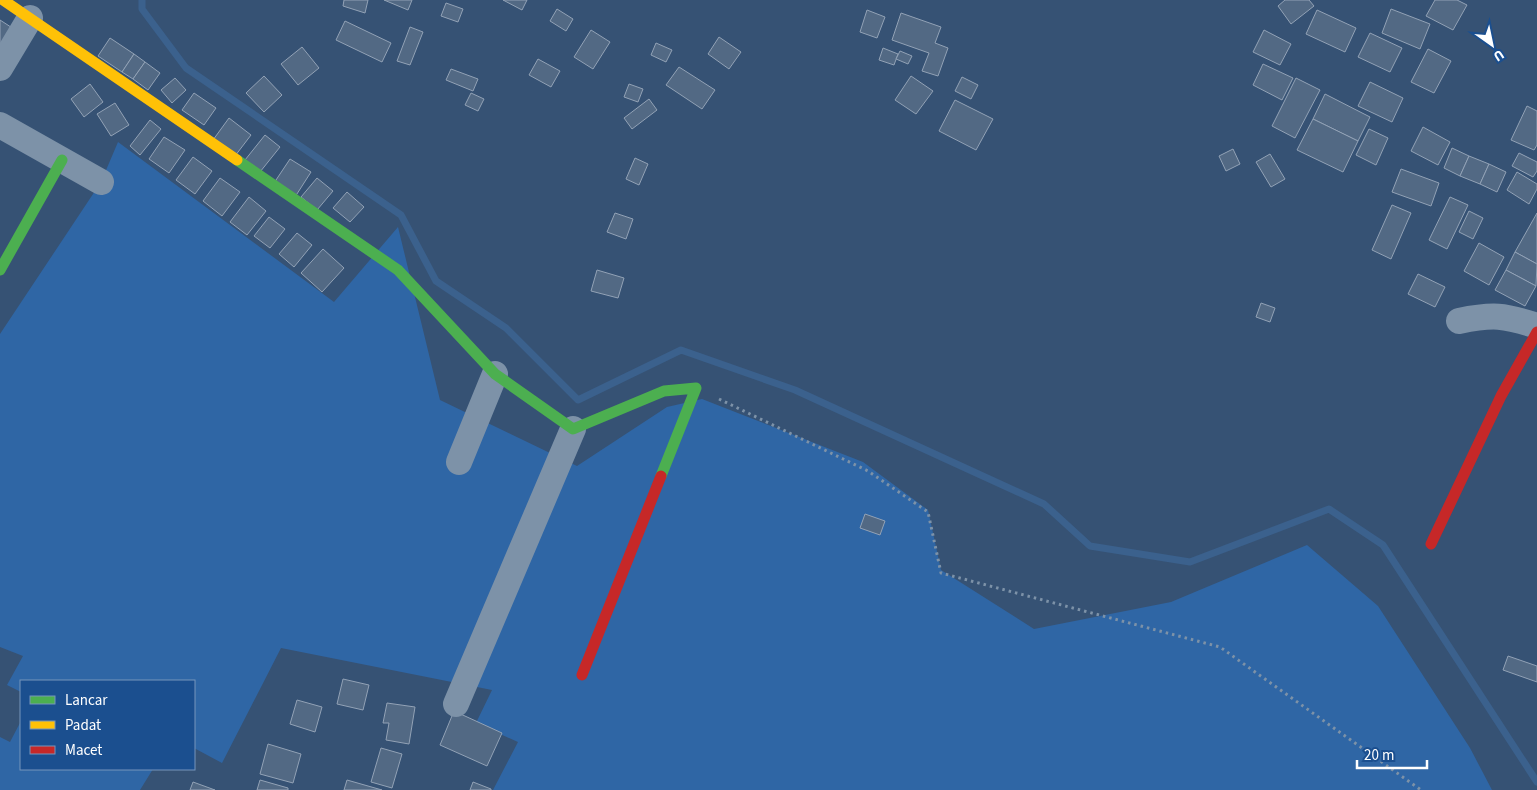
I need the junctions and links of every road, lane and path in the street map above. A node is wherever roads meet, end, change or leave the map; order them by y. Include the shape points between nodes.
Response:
1 (3, 0) edge
2 (30, 18) junction
3 (0, 68) edge
4 (0, 125) edge
5 (62, 160) junction
6 (101, 182) dead end
7 (0, 270) edge
8 (1459, 321) dead end
9 (1537, 326) edge
10 (1537, 332) edge
11 (495, 374) junction
12 (696, 388) junction
13 (573, 429) junction
14 (459, 462) dead end
15 (1431, 544) dead end
16 (582, 675) dead end
17 (456, 704) dead end
18 (1421, 790) edge

1 - 2 street
2 - 3 street
2 - 11 street via 398,270
4 - 5 street
5 - 6 street
5 - 7 street
8 - 9 street via 1488,315
10 - 15 street via 1501,396
11 - 13 street
11 - 14 street
12 - 13 street via 664,391
12 - 16 street
12 - 18 path via 868,471 928,512 941,573 1220,647
13 - 17 street

